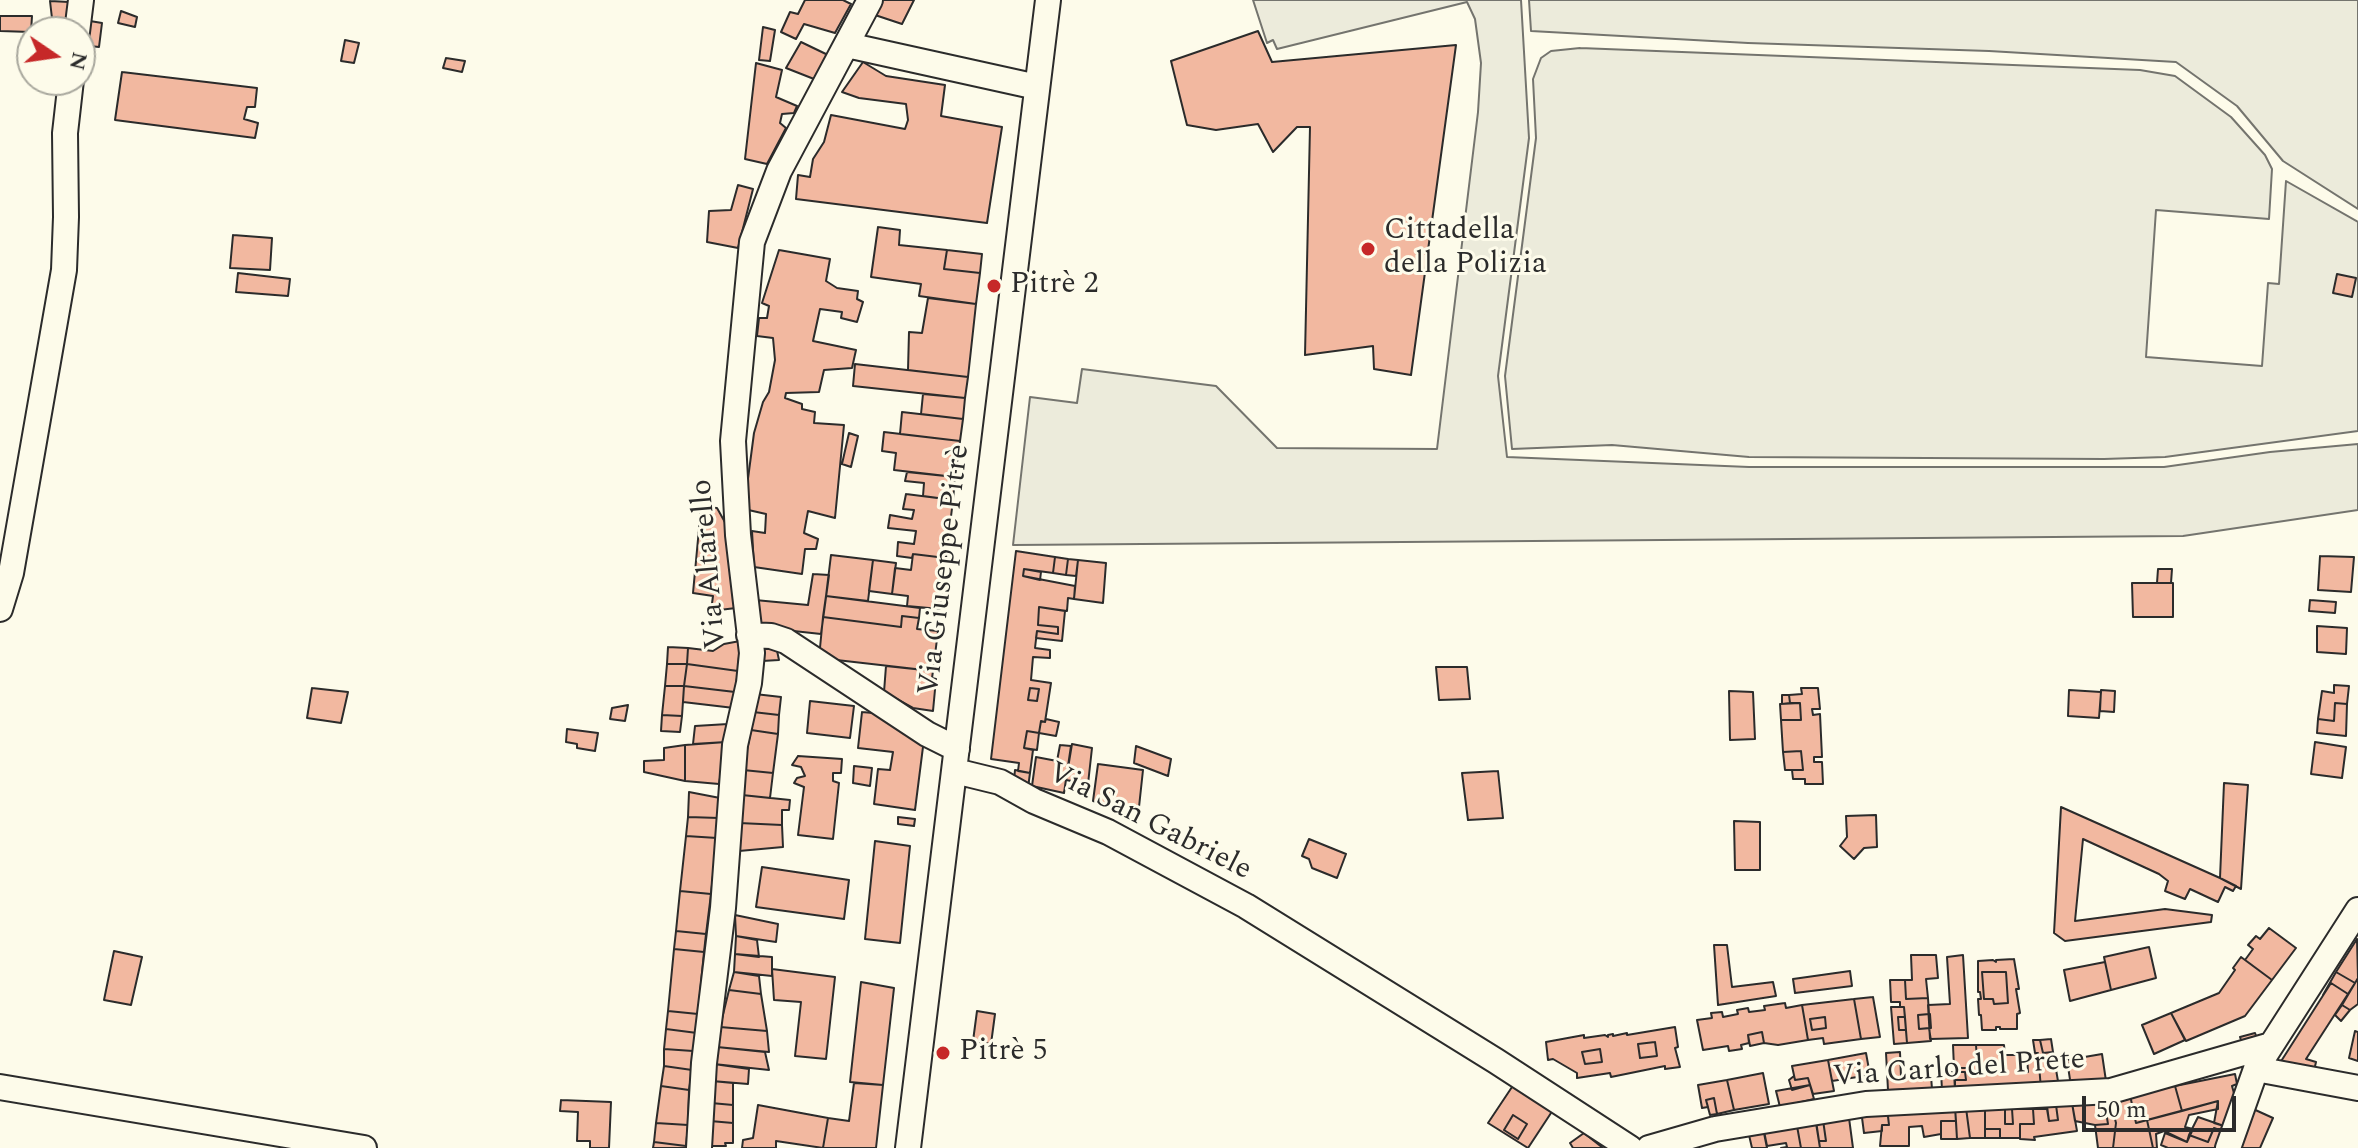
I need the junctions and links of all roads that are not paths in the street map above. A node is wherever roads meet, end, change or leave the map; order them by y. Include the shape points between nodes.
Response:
1 (870, 0) edge
2 (1048, 0) edge
3 (847, 45) junction
4 (1037, 87) junction
5 (69, 96) edge
6 (0, 609) edge
7 (749, 635) junction
8 (956, 760) junction
9 (2358, 910) edge
10 (2271, 1045) junction
11 (2256, 1069) junction
12 (0, 1087) edge
13 (2358, 1088) edge
14 (364, 1148) edge
15 (699, 1148) edge
16 (908, 1148) edge
17 (1630, 1148) edge
18 (1649, 1148) edge
19 (2228, 1148) edge

1 - 3 street, Via Altarello
2 - 4 street, Via Giuseppe Pitrè
3 - 4 street
3 - 7 street, Via Altarello via 779,171 752,242 733,441
4 - 8 street, Via Giuseppe Pitrè
5 - 6 street via 64,270 11,573
7 - 8 street, Via San Gabriele via 786,641 927,734
7 - 15 street, Via Altarello via 752,653 735,745
8 - 16 street, Via Giuseppe Pitrè
8 - 17 street, Via San Gabriele via 1108,832 1246,906
9 - 10 street
10 - 11 street
10 - 18 street, Via Carlo del Prete via 2111,1091 1866,1104 1715,1129
11 - 13 street
11 - 19 street
12 - 14 street

